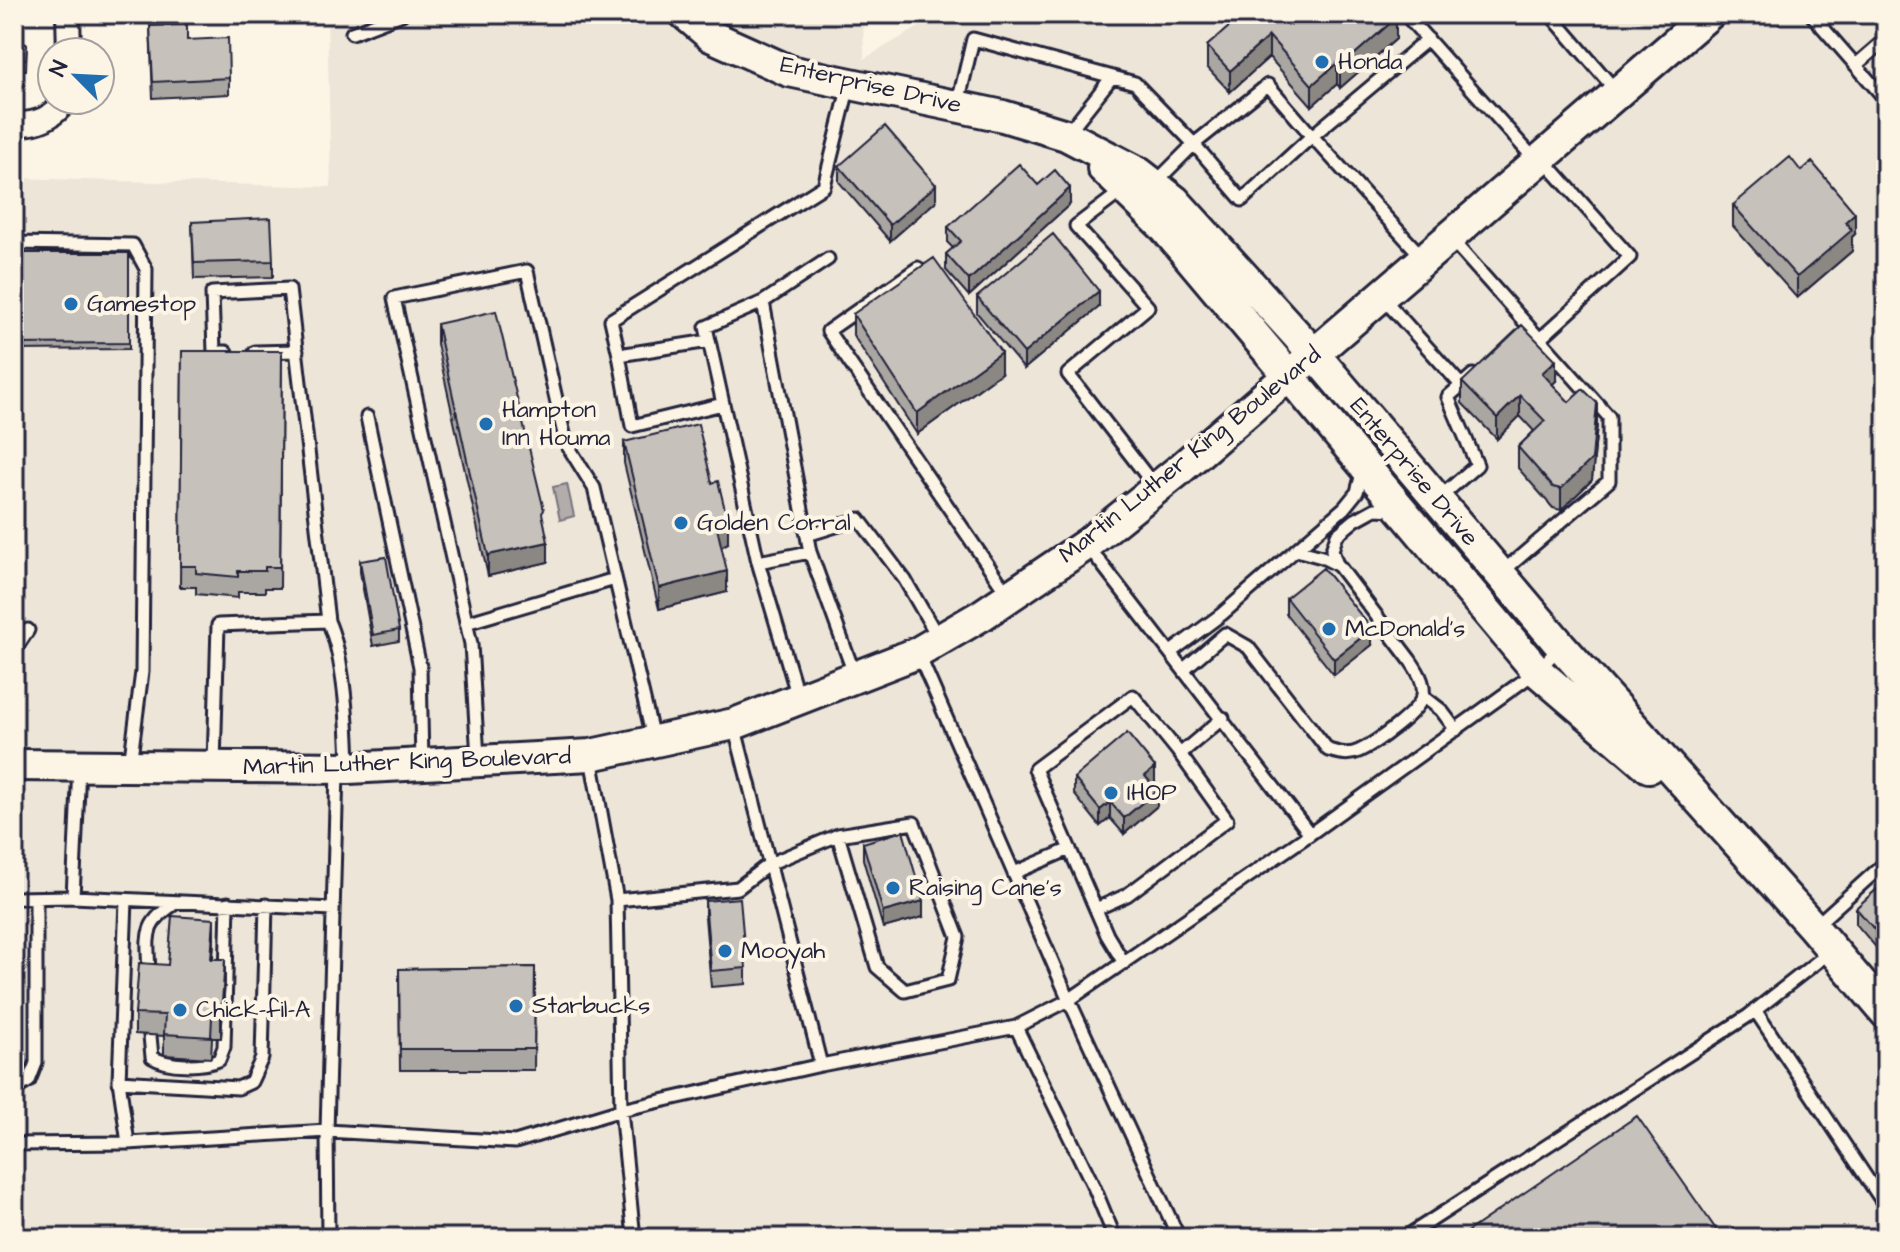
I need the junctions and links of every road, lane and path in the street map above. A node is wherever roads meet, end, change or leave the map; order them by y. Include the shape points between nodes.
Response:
1 (68, 14) edge
2 (402, 14) edge
3 (685, 14) edge
4 (1405, 14) edge
5 (1550, 14) edge
6 (1709, 14) edge
7 (1811, 14) edge
8 (352, 33) dead end
9 (69, 36) edge
10 (1428, 39) junction
11 (1886, 39) edge
12 (1856, 65) junction
13 (1112, 77) junction
14 (849, 83) junction
15 (1618, 93) junction
16 (1886, 100) edge
17 (957, 106) junction
18 (52, 116) edge
19 (14, 124) edge
20 (1066, 135) junction
21 (1312, 136) junction
22 (1194, 144) junction
23 (1540, 160) junction
24 (1140, 186) junction
25 (1450, 238) junction
26 (14, 243) edge
27 (828, 259) dead end
28 (1424, 259) junction
29 (918, 268) edge
30 (1381, 296) junction
31 (763, 302) junction
32 (1528, 326) junction
33 (1517, 336) edge
34 (1540, 339) junction
35 (709, 341) junction
36 (297, 351) junction
37 (1314, 354) junction
38 (619, 355) junction
39 (1484, 365) edge
40 (1289, 376) junction
41 (1461, 385) junction
42 (723, 404) junction
43 (367, 417) dead end
44 (1365, 466) junction
45 (1157, 488) junction
46 (1438, 499) junction
47 (1403, 511) junction
48 (807, 535) junction
49 (1087, 544) junction
50 (1296, 550) junction
51 (810, 552) junction
52 (758, 562) junction
53 (1338, 565) junction
54 (1500, 574) junction
55 (615, 579) junction
56 (1009, 596) junction
57 (328, 621) junction
58 (466, 623) junction
59 (28, 630) dead end
60 (928, 646) junction
61 (1561, 646) junction
62 (14, 651) edge
63 (1171, 652) junction
64 (1184, 669) junction
65 (1537, 671) junction
66 (856, 677) junction
67 (1423, 696) junction
68 (799, 699) junction
69 (1223, 718) junction
70 (734, 724) junction
71 (1456, 730) junction
72 (654, 741) junction
73 (1180, 754) junction
74 (591, 755) junction
75 (478, 762) junction
76 (14, 765) edge
77 (79, 765) junction
78 (129, 766) junction
79 (422, 766) junction
80 (213, 768) junction
81 (343, 768) junction
82 (1310, 834) junction
83 (838, 835) junction
84 (1736, 841) junction
85 (1070, 849) junction
86 (1886, 862) edge
87 (769, 864) junction
88 (1014, 873) junction
89 (73, 897) junction
90 (14, 898) edge
91 (36, 898) junction
92 (126, 900) junction
93 (617, 900) junction
94 (177, 902) junction
95 (228, 903) junction
96 (266, 905) junction
97 (333, 909) junction
98 (1096, 909) junction
99 (1822, 939) junction
100 (1124, 963) junction
101 (149, 985) edge
102 (1069, 1000) junction
103 (1755, 1010) junction
104 (1886, 1013) edge
105 (1016, 1027) junction
106 (150, 1036) edge
107 (821, 1065) junction
108 (119, 1081) junction
109 (14, 1090) edge
110 (621, 1110) junction
111 (327, 1131) junction
112 (128, 1143) junction
113 (14, 1144) edge
114 (1886, 1208) edge
115 (328, 1238) edge
116 (634, 1238) edge
117 (1115, 1238) edge
118 (1179, 1238) edge
119 (1404, 1238) edge
120 (1882, 1238) edge

1 - 9 street
2 - 8 lane
3 - 14 street, Enterprise Drive via 711,36 789,71
4 - 10 lane
5 - 15 lane
6 - 15 street, Martin Luther King Boulevard
7 - 12 lane
10 - 21 lane
10 - 23 lane
11 - 12 lane
12 - 16 lane
13 - 17 lane via 973,39
13 - 20 lane
13 - 22 lane via 1135,83
14 - 17 street, Enterprise Drive
14 - 38 lane via 824,186 611,320
15 - 23 street, Martin Luther King Boulevard
17 - 20 street, Enterprise Drive
18 - 19 street
20 - 24 street, Enterprise Drive via 1139,173
21 - 22 lane via 1268,85
21 - 22 lane via 1242,200
21 - 28 lane
22 - 24 lane
23 - 25 street, Martin Luther King Boulevard
23 - 34 lane via 1630,257
24 - 37 street, Enterprise Drive via 1175,201
24 - 40 street, Enterprise Drive via 1164,227
24 - 45 lane via 1076,226 1148,307 1068,374
25 - 28 street, Martin Luther King Boulevard
25 - 32 lane
26 - 78 lane via 133,245 146,269 142,672
27 - 31 lane
28 - 30 street, Martin Luther King Boulevard
29 - 56 lane via 828,331
30 - 37 street, Martin Luther King Boulevard
30 - 41 lane
31 - 35 lane via 706,327
31 - 48 lane
32 - 33 lane
32 - 34 lane
34 - 54 lane via 1609,417 1609,481
35 - 38 lane
35 - 42 lane
36 - 36 lane via 289,289 212,293 214,352
36 - 57 lane
37 - 40 street, Martin Luther King Boulevard
37 - 46 street, Enterprise Drive
38 - 42 lane via 632,426
39 - 41 lane
40 - 44 street, Enterprise Drive
40 - 45 street, Martin Luther King Boulevard
41 - 46 lane via 1448,397 1477,465
42 - 52 lane
43 - 79 lane via 420,667
44 - 47 street, Enterprise Drive
44 - 50 lane via 1357,492 1344,508
45 - 49 street, Martin Luther King Boulevard
46 - 54 street, Enterprise Drive
47 - 53 lane via 1375,509 1337,535 1332,550
47 - 65 street, Enterprise Drive
48 - 51 lane
48 - 60 lane via 859,519 905,580
49 - 56 street, Martin Luther King Boulevard
49 - 63 lane
50 - 53 lane
50 - 63 lane
51 - 52 lane
51 - 66 lane
52 - 68 lane
53 - 67 lane via 1410,660 1421,677
54 - 61 street, Enterprise Drive
55 - 58 lane
55 - 58 lane via 594,488 566,443 527,271 394,298
55 - 72 lane
56 - 60 street, Martin Luther King Boulevard
57 - 80 lane via 218,625
57 - 81 lane via 335,635 346,712
58 - 75 lane
59 - 62 lane
60 - 66 street, Martin Luther King Boulevard
60 - 88 lane
61 - 65 lane
61 - 84 street, Enterprise Drive
63 - 64 lane
64 - 67 lane via 1225,634 1236,639 1248,647 1328,750 1343,755 1358,752 1412,714
64 - 69 lane
65 - 71 lane
65 - 84 street, Enterprise Drive
66 - 68 street, Martin Luther King Boulevard
67 - 71 lane
68 - 70 street, Martin Luther King Boulevard
69 - 73 lane
69 - 82 lane
70 - 72 street, Martin Luther King Boulevard
70 - 87 lane
71 - 82 lane
72 - 74 street, Martin Luther King Boulevard
73 - 85 lane via 1133,696 1035,769
73 - 98 lane via 1227,820 1127,895
74 - 75 street, Martin Luther King Boulevard
74 - 93 lane
75 - 79 street, Martin Luther King Boulevard
76 - 77 street, Martin Luther King Boulevard
77 - 78 street, Martin Luther King Boulevard
77 - 89 lane
78 - 80 street, Martin Luther King Boulevard
79 - 81 street, Martin Luther King Boulevard
80 - 81 street, Martin Luther King Boulevard
81 - 97 lane
82 - 100 lane
83 - 83 lane via 877,967 905,991 948,980 958,937 914,823
83 - 87 lane
84 - 99 street, Enterprise Drive
85 - 88 lane
85 - 98 lane
86 - 99 lane
87 - 93 lane via 738,888
87 - 107 lane
88 - 102 lane
89 - 91 lane
89 - 92 lane
90 - 91 lane
91 - 109 lane via 36,1063 29,1081
92 - 94 lane
92 - 108 lane
93 - 110 lane
94 - 95 lane
94 - 101 lane via 149,925
95 - 96 lane
95 - 106 lane via 224,1047 219,1060 208,1065 160,1061 152,1057
96 - 97 lane
96 - 108 lane via 262,1058 251,1082 238,1088
97 - 111 lane
98 - 100 lane
99 - 103 lane
99 - 104 street, Enterprise Drive
100 - 102 lane
102 - 105 lane
102 - 118 lane
103 - 114 lane
103 - 119 lane
105 - 107 lane
105 - 117 lane
107 - 110 lane
108 - 112 lane
110 - 111 lane via 515,1142
110 - 116 lane
111 - 112 lane
111 - 115 lane
112 - 113 lane
114 - 120 lane

